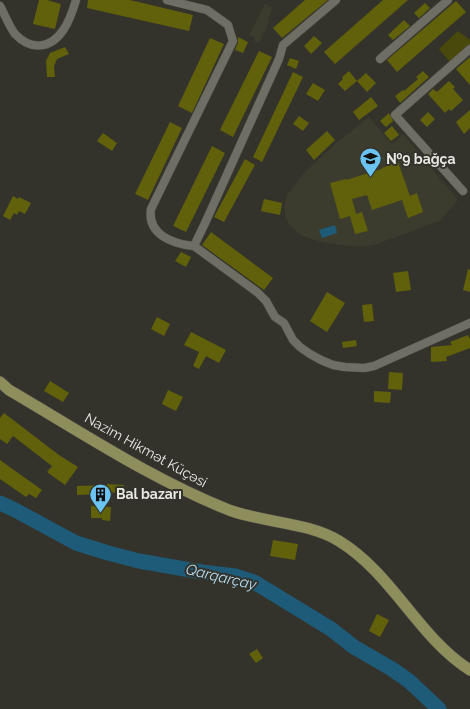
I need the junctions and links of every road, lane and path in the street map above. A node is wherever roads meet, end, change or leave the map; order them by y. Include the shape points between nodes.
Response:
1 (76, 0) edge
2 (167, 0) edge
3 (336, 0) edge
4 (448, 0) edge
5 (0, 6) edge
6 (470, 49) edge
7 (380, 59) dead end
8 (463, 191) dead end
9 (194, 246) junction
10 (470, 323) edge
11 (0, 382) edge
12 (470, 670) edge

1 - 5 street via 63,30 50,43 35,47 25,43 14,33
2 - 9 street via 207,10 228,25 233,41 151,209 151,224 158,232 176,243
3 - 9 street via 283,45 276,66
4 - 7 street
6 - 8 street via 395,115
9 - 10 street via 261,296 300,347 333,365 354,368 374,366
11 - 12 main road, Nazim Hikmət Küçəsi via 185,492 249,517 311,530 340,542 379,574 439,644

